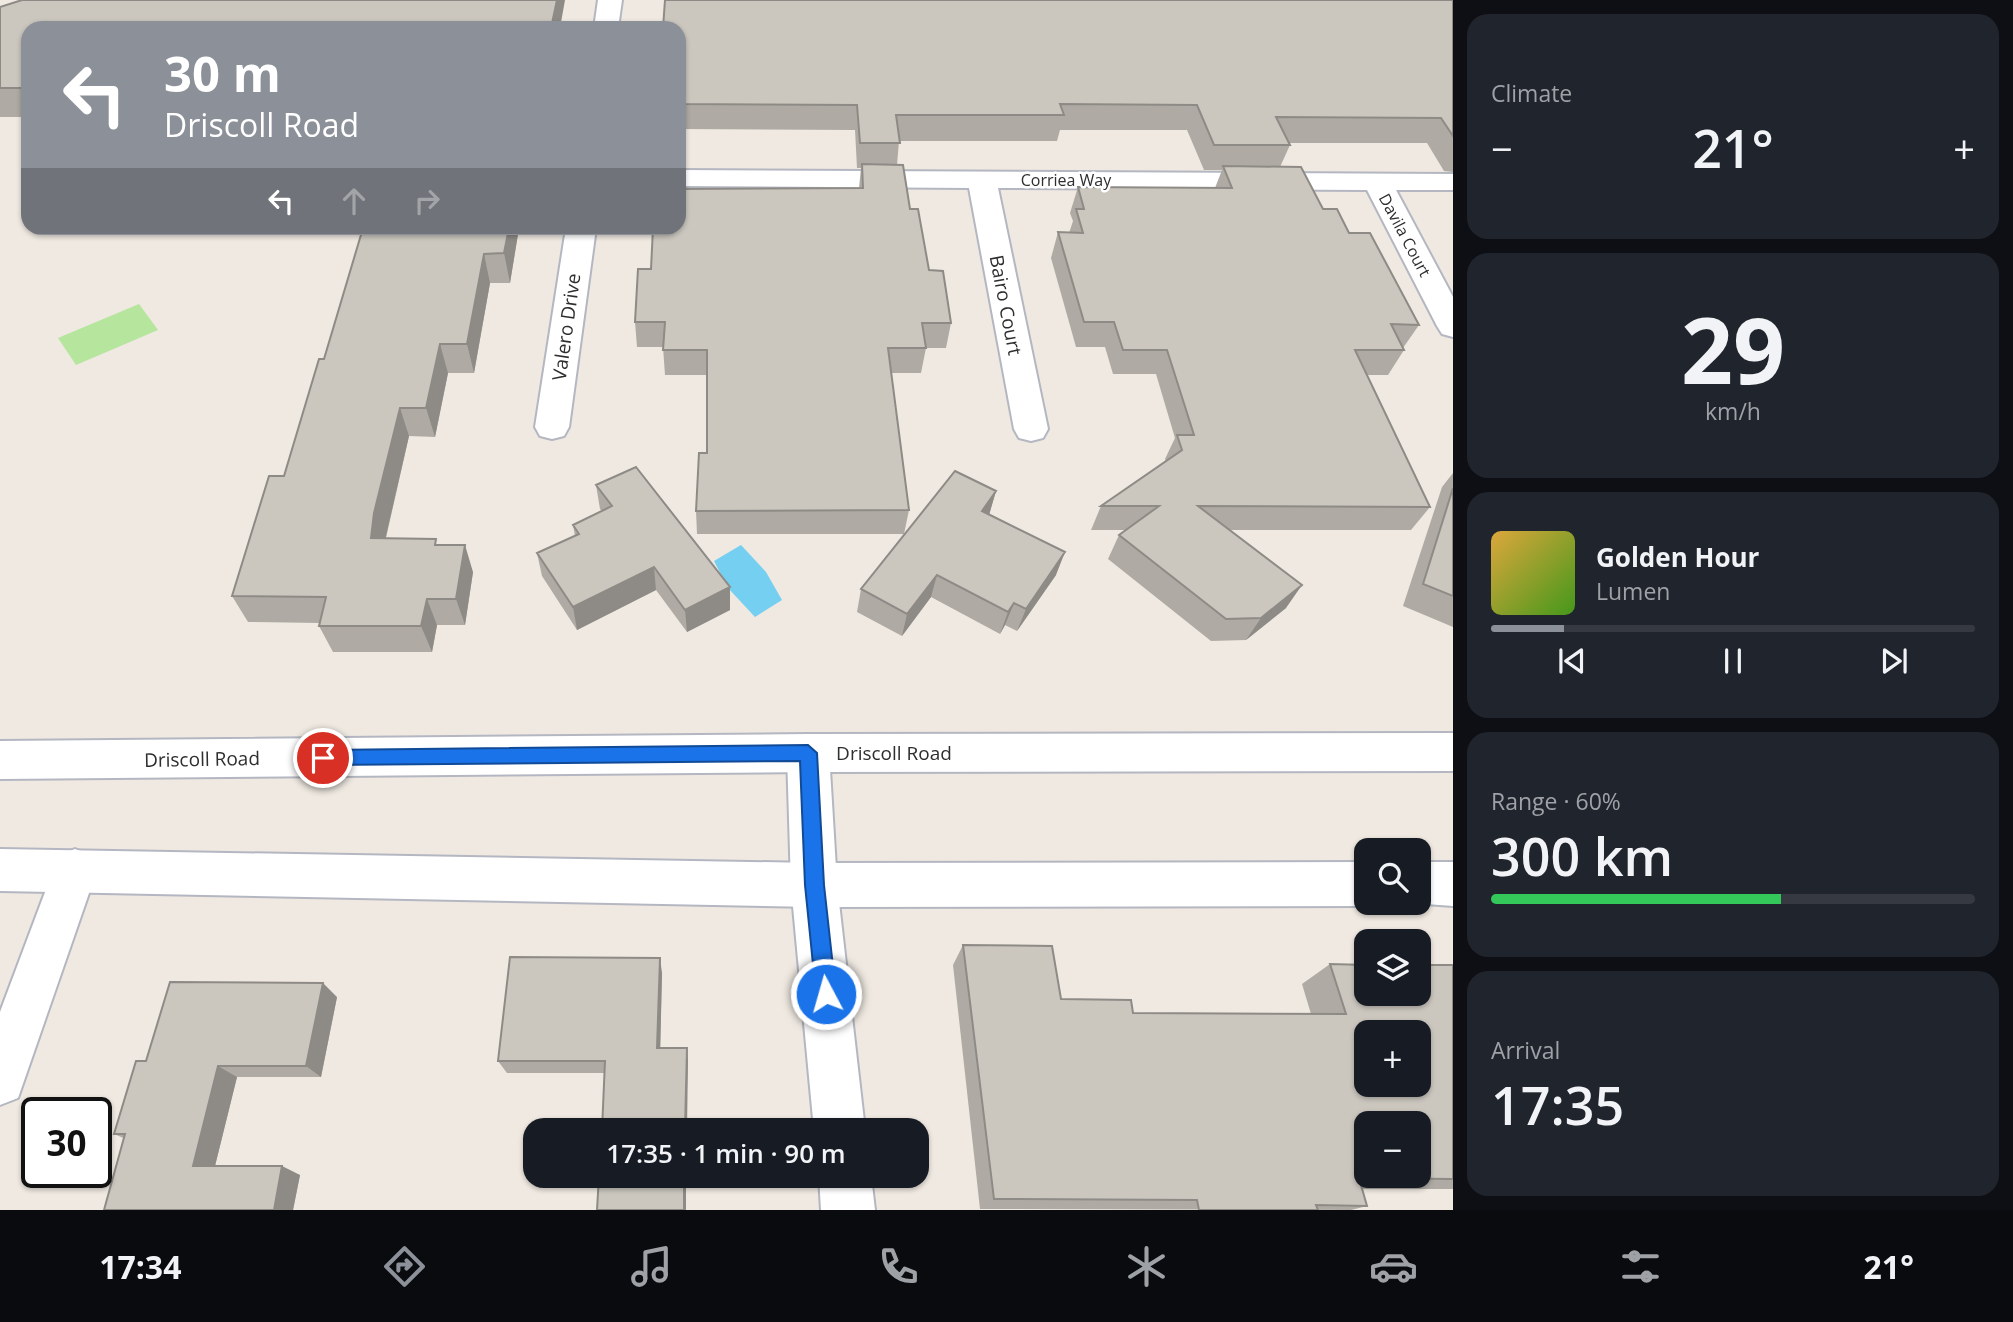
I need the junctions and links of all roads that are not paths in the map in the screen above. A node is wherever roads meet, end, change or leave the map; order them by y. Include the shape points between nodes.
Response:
1 (610, 0) edge
2 (607, 21) edge
3 (686, 178) edge
4 (982, 180) junction
5 (1377, 182) junction
6 (1453, 182) edge
7 (580, 235) edge
8 (1453, 326) edge
9 (552, 427) dead end
10 (1031, 429) dead end
11 (1453, 752) edge
12 (808, 753) junction
13 (0, 760) edge
14 (0, 870) edge
15 (75, 870) junction
16 (1354, 884) edge
17 (1431, 884) edge
18 (1453, 884) edge
19 (814, 885) junction
20 (0, 1080) edge
21 (839, 1118) edge
22 (846, 1188) edge
23 (848, 1210) edge

1 - 2 street
3 - 4 street, Corriea Way
4 - 5 street, Corriea Way
4 - 10 street, Bairo Court
5 - 6 street, Corriea Way
5 - 8 street, Davila Court
7 - 9 street, Valero Drive
11 - 12 street, Driscoll Road
12 - 13 street, Driscoll Road
12 - 19 street
14 - 15 street
15 - 19 street
15 - 20 street
16 - 19 street
17 - 18 street
19 - 21 street
22 - 23 street

